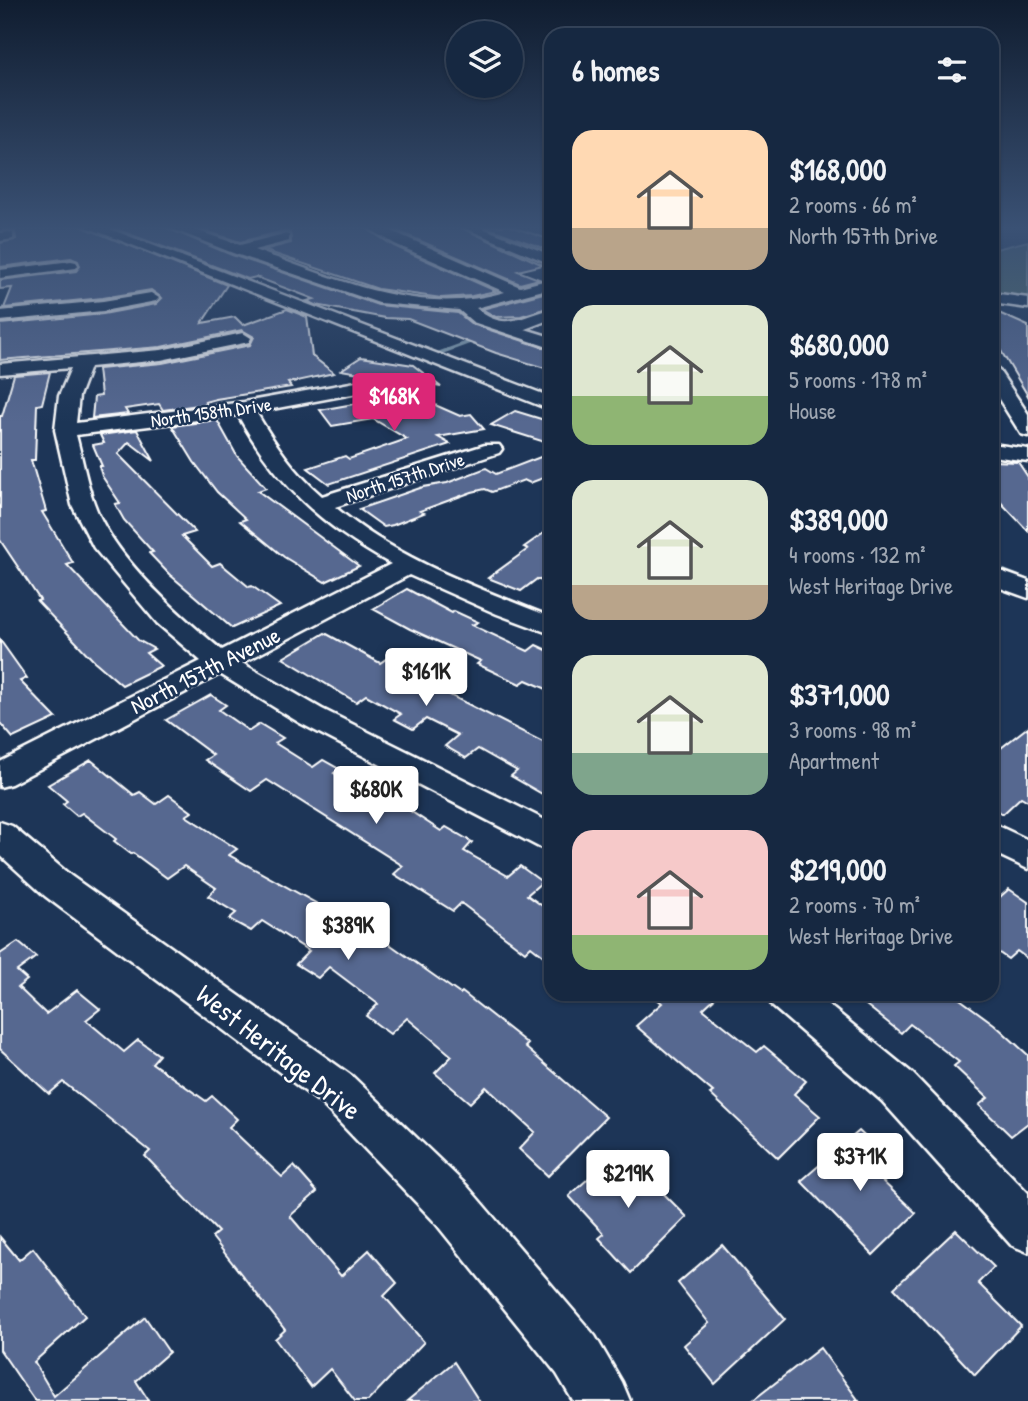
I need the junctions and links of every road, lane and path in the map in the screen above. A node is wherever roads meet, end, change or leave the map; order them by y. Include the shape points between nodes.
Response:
1 (260, 291) edge
2 (358, 291) edge
3 (516, 291) edge
4 (525, 291) edge
5 (520, 293) junction
6 (151, 298) dead end
7 (999, 299) edge
8 (1028, 303) edge
9 (463, 305) junction
10 (0, 316) edge
11 (544, 317) edge
12 (508, 330) junction
13 (243, 338) dead end
14 (544, 341) edge
15 (82, 363) junction
16 (0, 369) edge
17 (999, 385) edge
18 (356, 388) dead end
19 (544, 401) edge
20 (244, 408) junction
21 (65, 430) junction
22 (1028, 430) edge
23 (492, 449) dead end
24 (999, 451) edge
25 (1028, 455) edge
26 (317, 505) junction
27 (409, 565) junction
28 (999, 579) edge
29 (1028, 590) edge
30 (544, 618) edge
31 (220, 663) junction
32 (0, 776) edge
33 (544, 834) edge
34 (0, 835) edge
35 (999, 840) edge
36 (1028, 856) edge
37 (794, 1001) edge
38 (1028, 1228) edge
39 (603, 1401) edge

1 - 19 street
2 - 9 street via 385,300
3 - 5 street
4 - 5 street
5 - 9 street
6 - 10 street
7 - 8 street
9 - 12 street via 479,319
11 - 12 street
12 - 14 street
13 - 15 street via 161,355
15 - 16 street
15 - 21 street via 69,396
17 - 22 street
18 - 20 street, North 158th Drive
20 - 21 street, North 158th Drive
20 - 26 street via 274,461
21 - 31 street via 83,505 103,543 166,617
23 - 26 street, North 157th Drive
24 - 25 street
26 - 27 street
27 - 30 street
27 - 31 street, North 157th Avenue
28 - 29 street
31 - 32 street, North 157th Avenue
31 - 33 street via 311,716
34 - 39 street, West Heritage Drive via 58,886 337,1090 450,1203 576,1355
35 - 36 street
37 - 38 street via 897,1087

